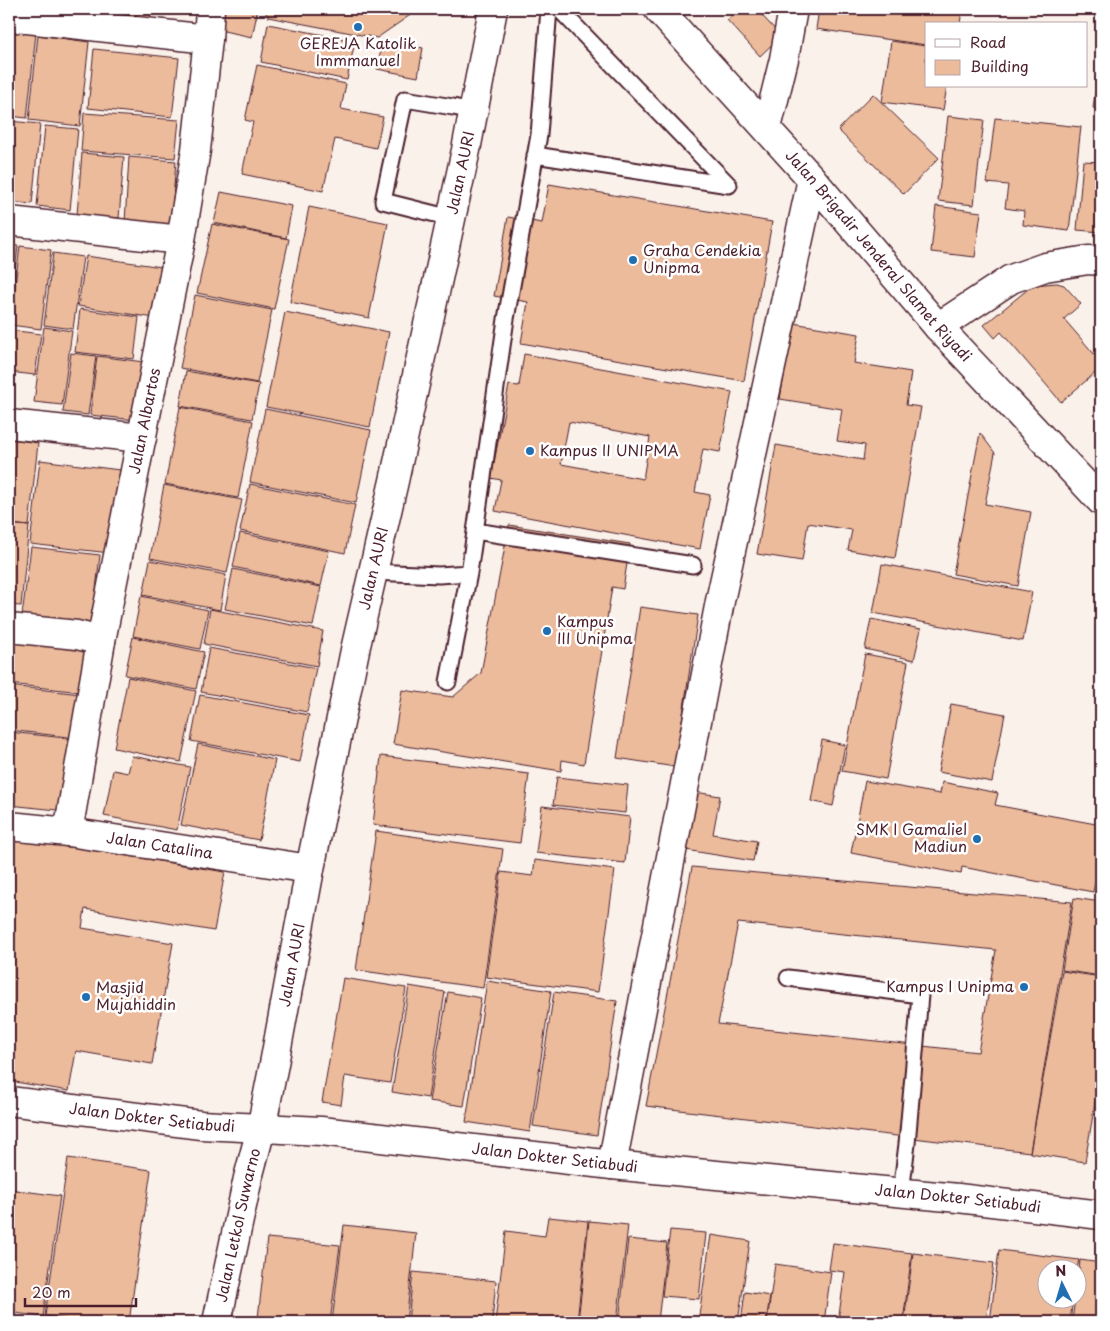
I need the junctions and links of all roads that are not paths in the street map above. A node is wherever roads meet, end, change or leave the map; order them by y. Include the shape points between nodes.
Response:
1 (210, 9) edge
2 (493, 9) edge
3 (550, 9) edge
4 (559, 9) edge
5 (658, 9) edge
6 (793, 9) edge
7 (9, 17) edge
8 (208, 39) junction
9 (473, 111) junction
10 (766, 128) junction
11 (535, 155) junction
12 (812, 179) junction
13 (451, 218) junction
14 (9, 221) edge
15 (180, 240) junction
16 (1101, 261) edge
17 (938, 327) junction
18 (9, 424) edge
19 (142, 438) junction
20 (1101, 501) edge
21 (475, 531) junction
22 (693, 565) dead end
23 (373, 572) junction
24 (469, 573) junction
25 (9, 628) edge
26 (101, 641) junction
27 (448, 682) dead end
28 (9, 826) edge
29 (68, 832) junction
30 (310, 869) junction
31 (788, 978) dead end
32 (9, 1101) edge
33 (261, 1128) junction
34 (612, 1165) junction
35 (901, 1193) junction
36 (1101, 1215) edge
37 (217, 1322) edge

1 - 8 street, Jalan Albartos
2 - 9 street, Jalan AURI
3 - 11 lane
4 - 11 lane via 730,185
5 - 10 street, Jalan Brigadir Jenderal Slamet Riyadi
6 - 10 street
7 - 8 street
8 - 15 street, Jalan Albartos via 196,150
9 - 13 street, Jalan AURI
9 - 13 lane via 405,99 383,201
10 - 12 street, Jalan Brigadir Jenderal Slamet Riyadi
11 - 21 lane via 506,319
12 - 17 street, Jalan Brigadir Jenderal Slamet Riyadi
12 - 34 street via 720,601
13 - 23 street, Jalan AURI
14 - 15 street
15 - 19 street, Jalan Albartos
16 - 17 street via 1045,267 1011,279
17 - 20 street, Jalan Brigadir Jenderal Slamet Riyadi
18 - 19 street
19 - 26 street, Jalan Albartos
21 - 22 lane
21 - 24 lane
23 - 24 lane
23 - 30 street, Jalan AURI
24 - 27 lane
25 - 26 street via 78,635
26 - 29 street, Jalan Albartos
28 - 29 street, Jalan Catalina
29 - 30 street, Jalan Catalina
30 - 33 street, Jalan AURI
31 - 35 lane via 920,995
32 - 33 street, Jalan Dokter Setiabudi via 201,1125
33 - 34 street, Jalan Dokter Setiabudi via 322,1131
33 - 37 street, Jalan Letkol Suwarno
34 - 35 street, Jalan Dokter Setiabudi
35 - 36 street, Jalan Dokter Setiabudi

